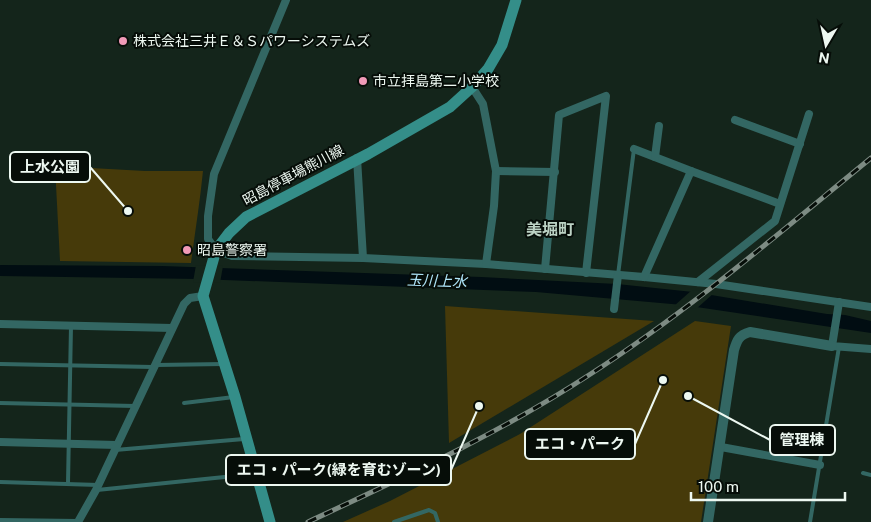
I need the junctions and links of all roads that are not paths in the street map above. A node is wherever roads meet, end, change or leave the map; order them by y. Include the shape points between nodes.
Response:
1 (286, 0) edge
2 (516, 0) edge
3 (472, 87) junction
4 (809, 114) dead end
5 (735, 120) dead end
6 (659, 126) dead end
7 (800, 144) junction
8 (634, 149) joint
9 (357, 158) junction
10 (655, 158) junction
11 (691, 170) junction
12 (496, 171) junction
13 (555, 172) junction
14 (780, 204) junction
15 (216, 250) junction
16 (363, 258) junction
17 (486, 264) junction
18 (545, 269) junction
19 (586, 272) junction
20 (618, 274) junction
21 (644, 277) junction
22 (698, 282) junction
23 (203, 296) junction
24 (839, 302) junction
25 (871, 307) edge
26 (614, 309) dead end
27 (0, 324) edge
28 (71, 326) junction
29 (172, 328) junction
30 (835, 344) junction
31 (871, 349) edge
32 (0, 364) edge
33 (224, 364) junction
34 (71, 366) junction
35 (155, 366) junction
36 (235, 396) junction
37 (0, 403) edge
38 (184, 403) dead end
39 (70, 404) junction
40 (135, 406) junction
41 (246, 439) junction
42 (0, 442) edge
43 (69, 444) junction
44 (116, 447) junction
45 (721, 447) junction
46 (820, 465) junction
47 (863, 472) dead end
48 (256, 474) junction
49 (871, 475) edge
50 (0, 482) edge
51 (68, 484) junction
52 (98, 487) junction
53 (0, 520) edge
54 (78, 522) edge
55 (270, 522) edge
56 (394, 522) edge
57 (438, 522) edge
58 (708, 522) edge
59 (810, 522) edge

1 - 15 street via 214,174 208,239
2 - 3 main road, 昭島停車場熊川線 via 502,45 488,70
3 - 9 main road, 昭島停車場熊川線 via 450,108
3 - 12 street via 482,104
4 - 7 street
5 - 7 street
6 - 10 street
7 - 14 street
8 - 10 street
8 - 20 lane
9 - 15 main road, 昭島停車場熊川線 via 246,217
9 - 16 street
10 - 11 street
11 - 14 street
11 - 21 street
12 - 13 street
12 - 17 street
13 - 18 street
13 - 19 street via 559,115 606,96
14 - 22 street via 775,221
15 - 16 street via 232,256
15 - 23 main road, 昭島停車場熊川線
16 - 17 street
17 - 18 street
18 - 19 street
19 - 20 street
20 - 21 street
20 - 26 street
21 - 22 street
22 - 24 street
23 - 29 street via 190,298 184,304
23 - 33 main road
24 - 25 street
24 - 30 street
27 - 28 street
28 - 29 street
28 - 34 lane
29 - 35 street
30 - 31 street
30 - 45 street via 750,332 743,334 734,350
30 - 46 lane
32 - 34 lane
33 - 35 lane
33 - 36 main road
34 - 35 lane
34 - 39 lane
35 - 40 street
36 - 38 lane
36 - 41 main road
37 - 39 lane
39 - 40 lane
39 - 43 lane
40 - 44 street
41 - 44 lane
41 - 48 main road
42 - 43 street
43 - 44 street
43 - 51 lane
44 - 52 street
45 - 46 street
45 - 58 street
46 - 59 lane
47 - 49 lane
48 - 52 lane
48 - 55 main road
50 - 51 lane
51 - 52 lane
52 - 54 street
53 - 54 lane
56 - 57 lane via 429,510 435,512

